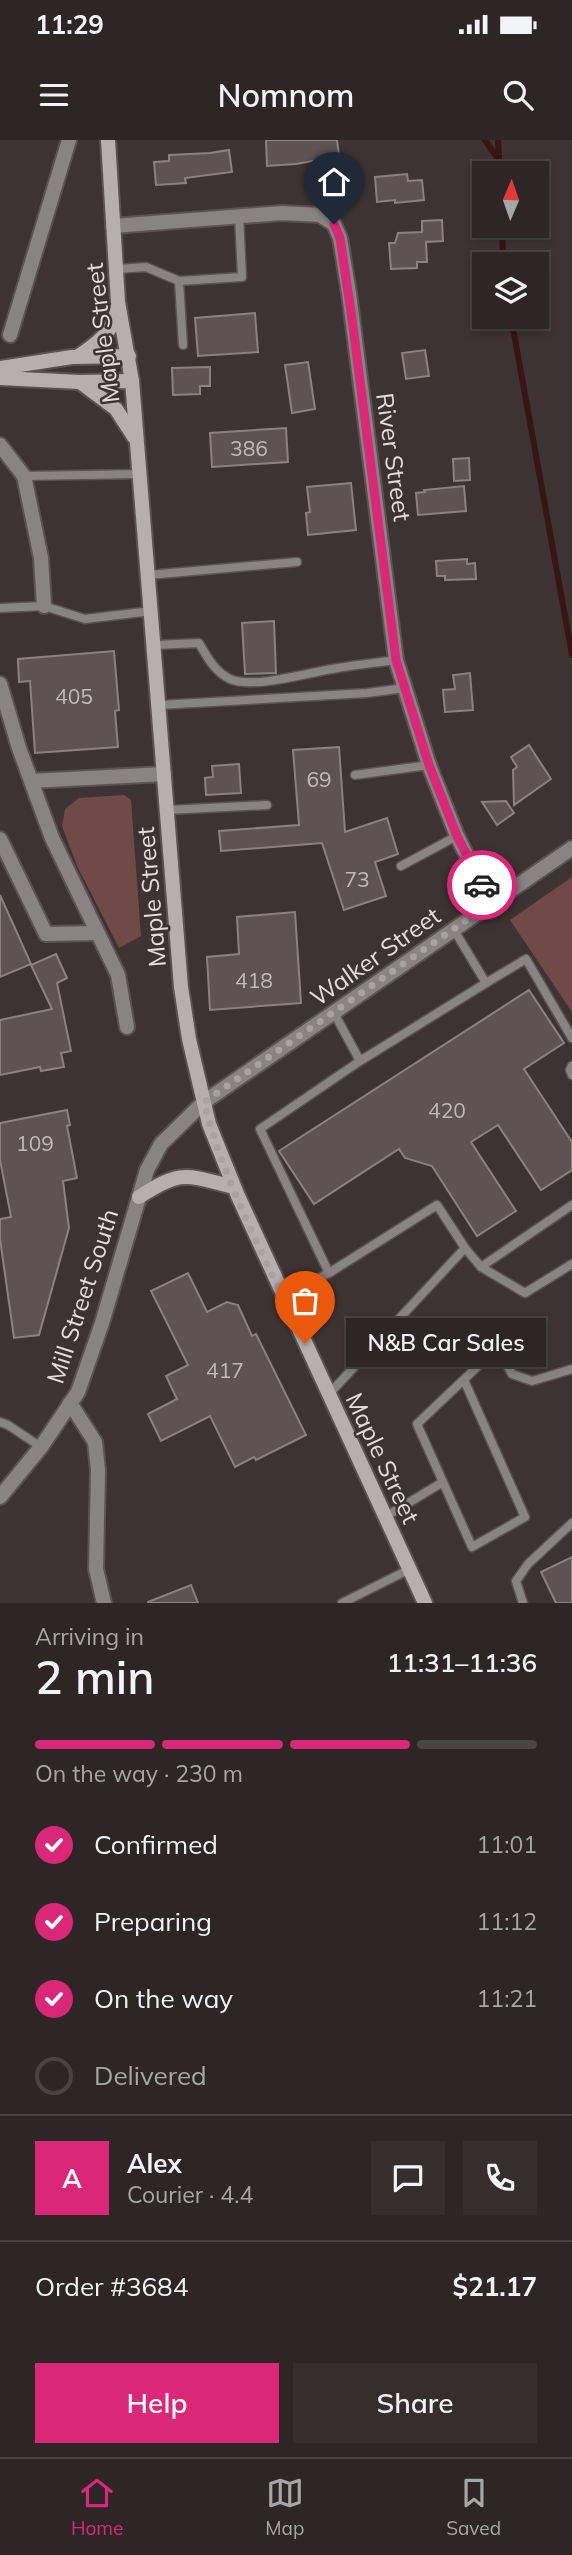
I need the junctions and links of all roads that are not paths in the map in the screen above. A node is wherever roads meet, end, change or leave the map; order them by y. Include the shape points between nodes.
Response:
1 (69, 140) edge
2 (108, 140) edge
3 (239, 216) junction
4 (113, 226) junction
5 (117, 269) junction
6 (179, 281) junction
7 (118, 302) junction
8 (10, 335) dead end
9 (183, 345) dead end
10 (129, 356) junction
11 (77, 357) junction
12 (0, 368) edge
13 (0, 378) edge
14 (80, 382) junction
15 (132, 382) junction
16 (137, 442) junction
17 (0, 445) edge
18 (140, 474) junction
19 (24, 476) junction
20 (297, 562) dead end
21 (148, 575) junction
22 (44, 606) junction
23 (0, 608) edge
24 (151, 611) junction
25 (154, 645) junction
26 (396, 660) junction
27 (0, 684) edge
28 (405, 688) junction
29 (159, 705) junction
30 (429, 765) junction
31 (164, 774) junction
32 (355, 775) dead end
33 (31, 781) junction
34 (267, 806) dead end
35 (167, 810) junction
36 (457, 836) junction
37 (0, 839) edge
38 (572, 848) edge
39 (401, 866) dead end
40 (491, 903) junction
41 (454, 930) junction
42 (96, 933) junction
43 (486, 983) junction
44 (334, 1013) junction
45 (127, 1027) dead end
46 (572, 1038) edge
47 (360, 1061) junction
48 (572, 1066) edge
49 (572, 1075) edge
50 (204, 1102) junction
51 (234, 1187) junction
52 (139, 1197) junction
53 (572, 1205) edge
54 (465, 1248) junction
55 (572, 1264) edge
56 (481, 1266) junction
57 (329, 1273) junction
58 (282, 1296) junction
59 (572, 1369) edge
60 (464, 1380) junction
61 (329, 1394) junction
62 (70, 1403) junction
63 (0, 1422) edge
64 (41, 1447) junction
65 (443, 1482) junction
66 (0, 1497) edge
67 (385, 1517) junction
68 (572, 1523) edge
69 (410, 1569) junction
70 (104, 1603) edge
71 (342, 1603) edge
72 (425, 1603) edge
73 (523, 1603) edge

1 - 8 street
2 - 4 main road, Maple Street
3 - 4 street, River Street
3 - 6 lane via 242,277
3 - 26 street, River Street via 320,215 334,224 340,238
4 - 5 main road, Maple Street
5 - 6 lane via 146,267
5 - 7 main road, Maple Street
6 - 9 lane
7 - 10 main road, Maple Street
7 - 11 main road via 111,327
10 - 11 main road
10 - 15 main road, Maple Street
11 - 12 main road
13 - 14 main road
14 - 15 main road
14 - 16 main road via 116,408
15 - 16 main road, Maple Street
16 - 18 main road, Maple Street
17 - 19 street
18 - 19 lane
18 - 21 main road, Maple Street
19 - 22 street via 41,558
20 - 21 lane
21 - 24 main road, Maple Street
22 - 23 lane
22 - 24 lane via 85,619
24 - 25 main road, Maple Street
25 - 26 lane via 199,643 221,674 239,681 293,678
25 - 29 main road, Maple Street
26 - 28 street, River Street
27 - 33 street
28 - 29 lane
28 - 30 street, River Street
29 - 31 main road, Maple Street
30 - 32 lane
30 - 36 street, River Street
31 - 33 street
31 - 35 main road, Maple Street
33 - 42 street
34 - 35 lane
35 - 50 main road, Maple Street via 181,987
36 - 39 lane
36 - 40 street, River Street
37 - 42 street via 46,934
38 - 40 street, Walker Street
40 - 41 street, Walker Street
41 - 43 lane
41 - 44 street, Walker Street
42 - 45 street via 118,975
43 - 46 lane via 526,959
43 - 47 lane
44 - 47 lane
44 - 50 street, Walker Street
47 - 57 lane via 260,1129
48 - 49 lane
50 - 51 main road, Maple Street
50 - 52 street, Mill Street South via 161,1144
51 - 52 main road via 189,1175 165,1180
51 - 58 main road, Maple Street
52 - 62 street, Mill Street South via 102,1323
53 - 56 lane
54 - 56 lane
54 - 57 lane via 437,1205
54 - 61 lane
55 - 56 lane via 525,1293
57 - 58 lane
58 - 61 main road, Maple Street
59 - 60 lane via 532,1381 512,1374 497,1348
60 - 65 lane via 417,1424
60 - 65 lane via 524,1517 472,1547
61 - 67 main road, Maple Street
62 - 64 street
62 - 70 street, Mill Street South via 95,1442 96,1569
63 - 64 lane
64 - 66 street
65 - 67 lane
67 - 69 main road, Maple Street
68 - 73 lane via 516,1581
69 - 71 lane
69 - 72 main road, Maple Street

